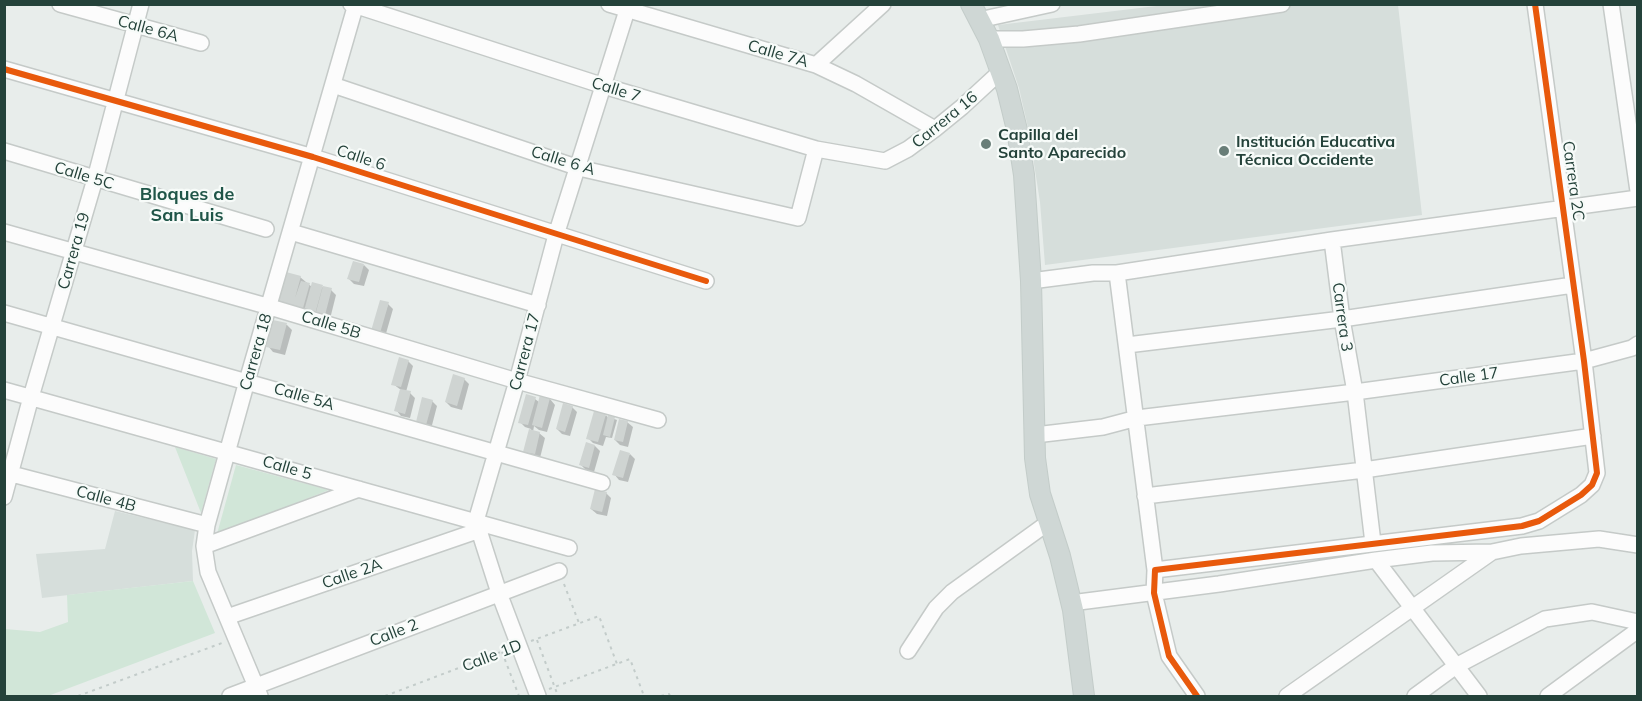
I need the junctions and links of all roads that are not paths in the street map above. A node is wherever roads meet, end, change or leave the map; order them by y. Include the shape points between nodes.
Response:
1 (60, 4) edge
2 (141, 4) edge
3 (609, 4) edge
4 (883, 4) edge
5 (1052, 4) edge
6 (1282, 4) edge
7 (1535, 4) edge
8 (1611, 4) edge
9 (354, 5) edge
10 (628, 7) edge
11 (975, 12) edge
12 (135, 26) junction
13 (989, 39) junction
14 (201, 43) dead end
15 (816, 65) junction
16 (4, 69) edge
17 (1000, 72) junction
18 (333, 85) junction
19 (604, 86) junction
20 (115, 101) junction
21 (935, 129) junction
22 (816, 149) junction
23 (4, 152) edge
24 (313, 157) junction
25 (885, 162) joint
26 (579, 168) junction
27 (95, 179) junction
28 (1638, 191) edge
29 (1638, 198) edge
30 (1563, 208) junction
31 (267, 229) dead end
32 (4, 232) edge
33 (291, 232) junction
34 (556, 235) junction
35 (1332, 240) junction
36 (74, 252) junction
37 (1117, 273) junction
38 (706, 281) dead end
39 (1031, 281) junction
40 (1574, 285) junction
41 (538, 305) junction
42 (270, 306) junction
43 (4, 313) edge
44 (1342, 319) junction
45 (51, 326) junction
46 (1127, 345) junction
47 (1636, 349) edge
48 (1584, 361) junction
49 (247, 381) junction
50 (517, 381) junction
51 (4, 390) edge
52 (1354, 392) junction
53 (31, 397) junction
54 (1137, 418) junction
55 (658, 420) dead end
56 (1035, 435) junction
57 (1593, 436) junction
58 (228, 452) junction
59 (495, 452) junction
60 (1364, 470) junction
61 (8, 473) edge
62 (602, 483) dead end
63 (359, 489) junction
64 (1144, 496) junction
65 (4, 497) edge
66 (1049, 522) junction
67 (207, 525) junction
68 (477, 526) junction
69 (1373, 543) junction
70 (1638, 545) edge
71 (204, 546) junction
72 (569, 548) dead end
73 (1492, 552) junction
74 (1376, 560) junction
75 (1155, 570) junction
76 (559, 571) road end
77 (499, 593) junction
78 (1154, 593) junction
79 (1071, 603) junction
80 (1412, 608) junction
81 (227, 617) junction
82 (1638, 622) edge
83 (1638, 630) edge
84 (908, 651) dead end
85 (1456, 666) junction
86 (258, 692) edge
87 (537, 695) edge
88 (230, 696) edge
89 (1084, 696) edge
90 (1197, 696) edge
91 (1287, 696) edge
92 (1415, 696) edge
93 (1479, 696) edge
94 (1548, 696) edge

1 - 12 street, Calle 6A
2 - 12 street, Carrera 19
3 - 10 street, Calle 7A
4 - 15 street
5 - 11 street
6 - 13 street via 1079,34
7 - 30 street, Carrera 2C
8 - 28 street
9 - 18 street, Carrera 18
9 - 19 street, Calle 7
10 - 15 street, Calle 7A
10 - 19 street, Carrera 17
11 - 13 main road
12 - 14 street, Calle 6A
12 - 20 street, Carrera 19
13 - 17 main road
15 - 21 street, Calle 7A
16 - 20 street, Calle 6
17 - 21 street, Carrera 16
17 - 39 main road via 1017,130 1024,175
18 - 24 street, Carrera 18
18 - 26 street, Calle 6 A
19 - 22 street, Calle 7
19 - 26 street, Carrera 17
20 - 24 street, Calle 6
20 - 27 street, Carrera 19
21 - 25 street, Carrera 16
22 - 25 street, Calle 7
22 - 26 street, Calle 6 A via 798,218
23 - 27 street, Calle 5C
24 - 33 street, Carrera 18
24 - 34 street, Calle 6
26 - 34 street, Carrera 17
27 - 31 street, Calle 5C
27 - 36 street, Carrera 19
29 - 30 street
30 - 35 street
30 - 40 street, Carrera 2C
32 - 36 street, Calle 5B
33 - 41 street
33 - 42 street, Carrera 18
34 - 38 street, Calle 6
34 - 41 street, Carrera 17
35 - 37 street
35 - 44 street, Carrera 3
36 - 42 street, Calle 5B
36 - 45 street, Carrera 19
37 - 39 street
37 - 46 street
39 - 56 main road
40 - 44 street
40 - 48 street, Carrera 2C
41 - 50 street, Carrera 17
42 - 49 street, Carrera 18
42 - 50 street, Calle 5B
43 - 45 street, Calle 5A
44 - 46 street
44 - 52 street, Carrera 3
45 - 49 street, Calle 5A
45 - 53 street, Carrera 19
46 - 54 street
47 - 48 street, Calle 17
48 - 52 street, Calle 17
48 - 57 street, Carrera 2C
49 - 58 street, Carrera 18
49 - 59 street, Calle 5A
50 - 55 street, Calle 5B
50 - 59 street, Carrera 17
51 - 53 street, Calle 5
52 - 54 street, Calle 17
52 - 60 street, Carrera 3
53 - 58 street, Calle 5
53 - 61 street, Carrera 19
54 - 56 street, Calle 17 via 1103,427
54 - 64 street
56 - 66 main road via 1040,494
57 - 60 street
57 - 69 street, Carrera 2C via 1597,473 1592,485 1539,521
58 - 63 street, Calle 5
58 - 67 street, Carrera 18
59 - 62 street, Calle 5A
59 - 68 street, Carrera 17
60 - 64 street
60 - 69 street, Carrera 3
61 - 65 street, Carrera 19
61 - 67 street, Calle 4B
63 - 68 street, Calle 5
63 - 71 street
64 - 75 street
66 - 79 main road
66 - 84 street via 952,592 936,608
67 - 71 street, Carrera 18
68 - 72 street, Calle 5
68 - 77 street
68 - 81 street, Calle 2A
69 - 75 street, Carrera 2C
70 - 73 street via 1599,539
71 - 81 street, Carrera 18 via 208,572
73 - 74 street via 1432,553
73 - 80 street
74 - 78 street
74 - 80 street
75 - 78 street
76 - 77 street, Calle 2
77 - 86 street, Calle 2
77 - 87 street
78 - 79 street
78 - 90 street via 1169,656
79 - 89 main road
80 - 85 street
80 - 91 street
81 - 86 street, Carrera 18
82 - 85 street via 1592,612 1545,619
83 - 94 street
85 - 92 street
85 - 93 street
86 - 88 street, Calle 2

